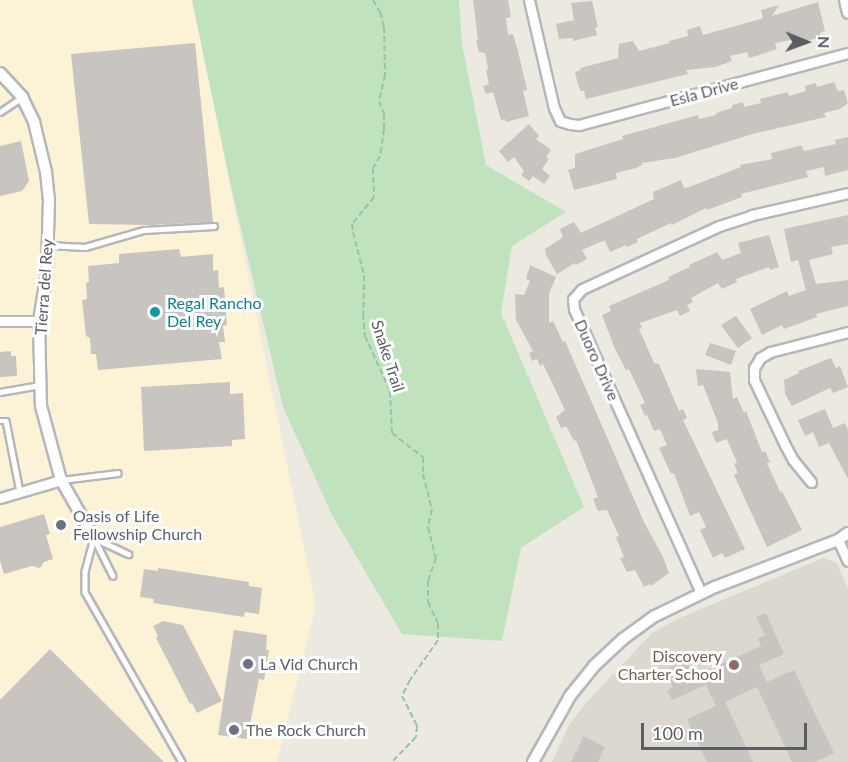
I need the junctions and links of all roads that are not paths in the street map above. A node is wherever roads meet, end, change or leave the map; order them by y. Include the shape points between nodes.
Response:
1 (529, 0) edge
2 (845, 0) edge
3 (848, 13) edge
4 (848, 53) edge
5 (0, 73) edge
6 (22, 97) junction
7 (0, 112) edge
8 (848, 193) edge
9 (214, 226) dead end
10 (47, 245) junction
11 (0, 321) edge
12 (39, 321) junction
13 (848, 332) edge
14 (41, 384) junction
15 (0, 392) edge
16 (0, 421) edge
17 (118, 473) dead end
18 (61, 480) junction
19 (811, 482) dead end
20 (20, 492) junction
21 (0, 498) edge
22 (848, 533) edge
23 (94, 538) junction
24 (838, 540) junction
25 (129, 554) dead end
26 (848, 561) edge
27 (113, 576) dead end
28 (701, 593) junction
29 (182, 762) edge
30 (533, 762) edge

1 - 4 street, Esla Drive via 551,98 560,121 579,125
2 - 3 street
5 - 6 street, Tierra del Rey
6 - 7 lane
6 - 10 street, Tierra del Rey via 34,122 45,172
8 - 28 street, Duoro Drive via 719,226 582,289 573,299 574,309
9 - 10 lane via 144,230 85,247
10 - 12 street, Tierra del Rey
11 - 12 street
12 - 14 street, Tierra del Rey
13 - 19 street via 770,352 754,368 754,380 785,445
14 - 15 lane
14 - 18 street, Tierra del Rey via 41,406
16 - 20 lane via 6,421
17 - 18 lane
18 - 20 street
18 - 23 street, Tierra del Rey
20 - 21 street
22 - 24 street
23 - 25 lane
23 - 27 lane
23 - 29 lane via 85,571 85,592
24 - 26 street
24 - 28 street
28 - 30 street via 655,616 594,666 570,696

